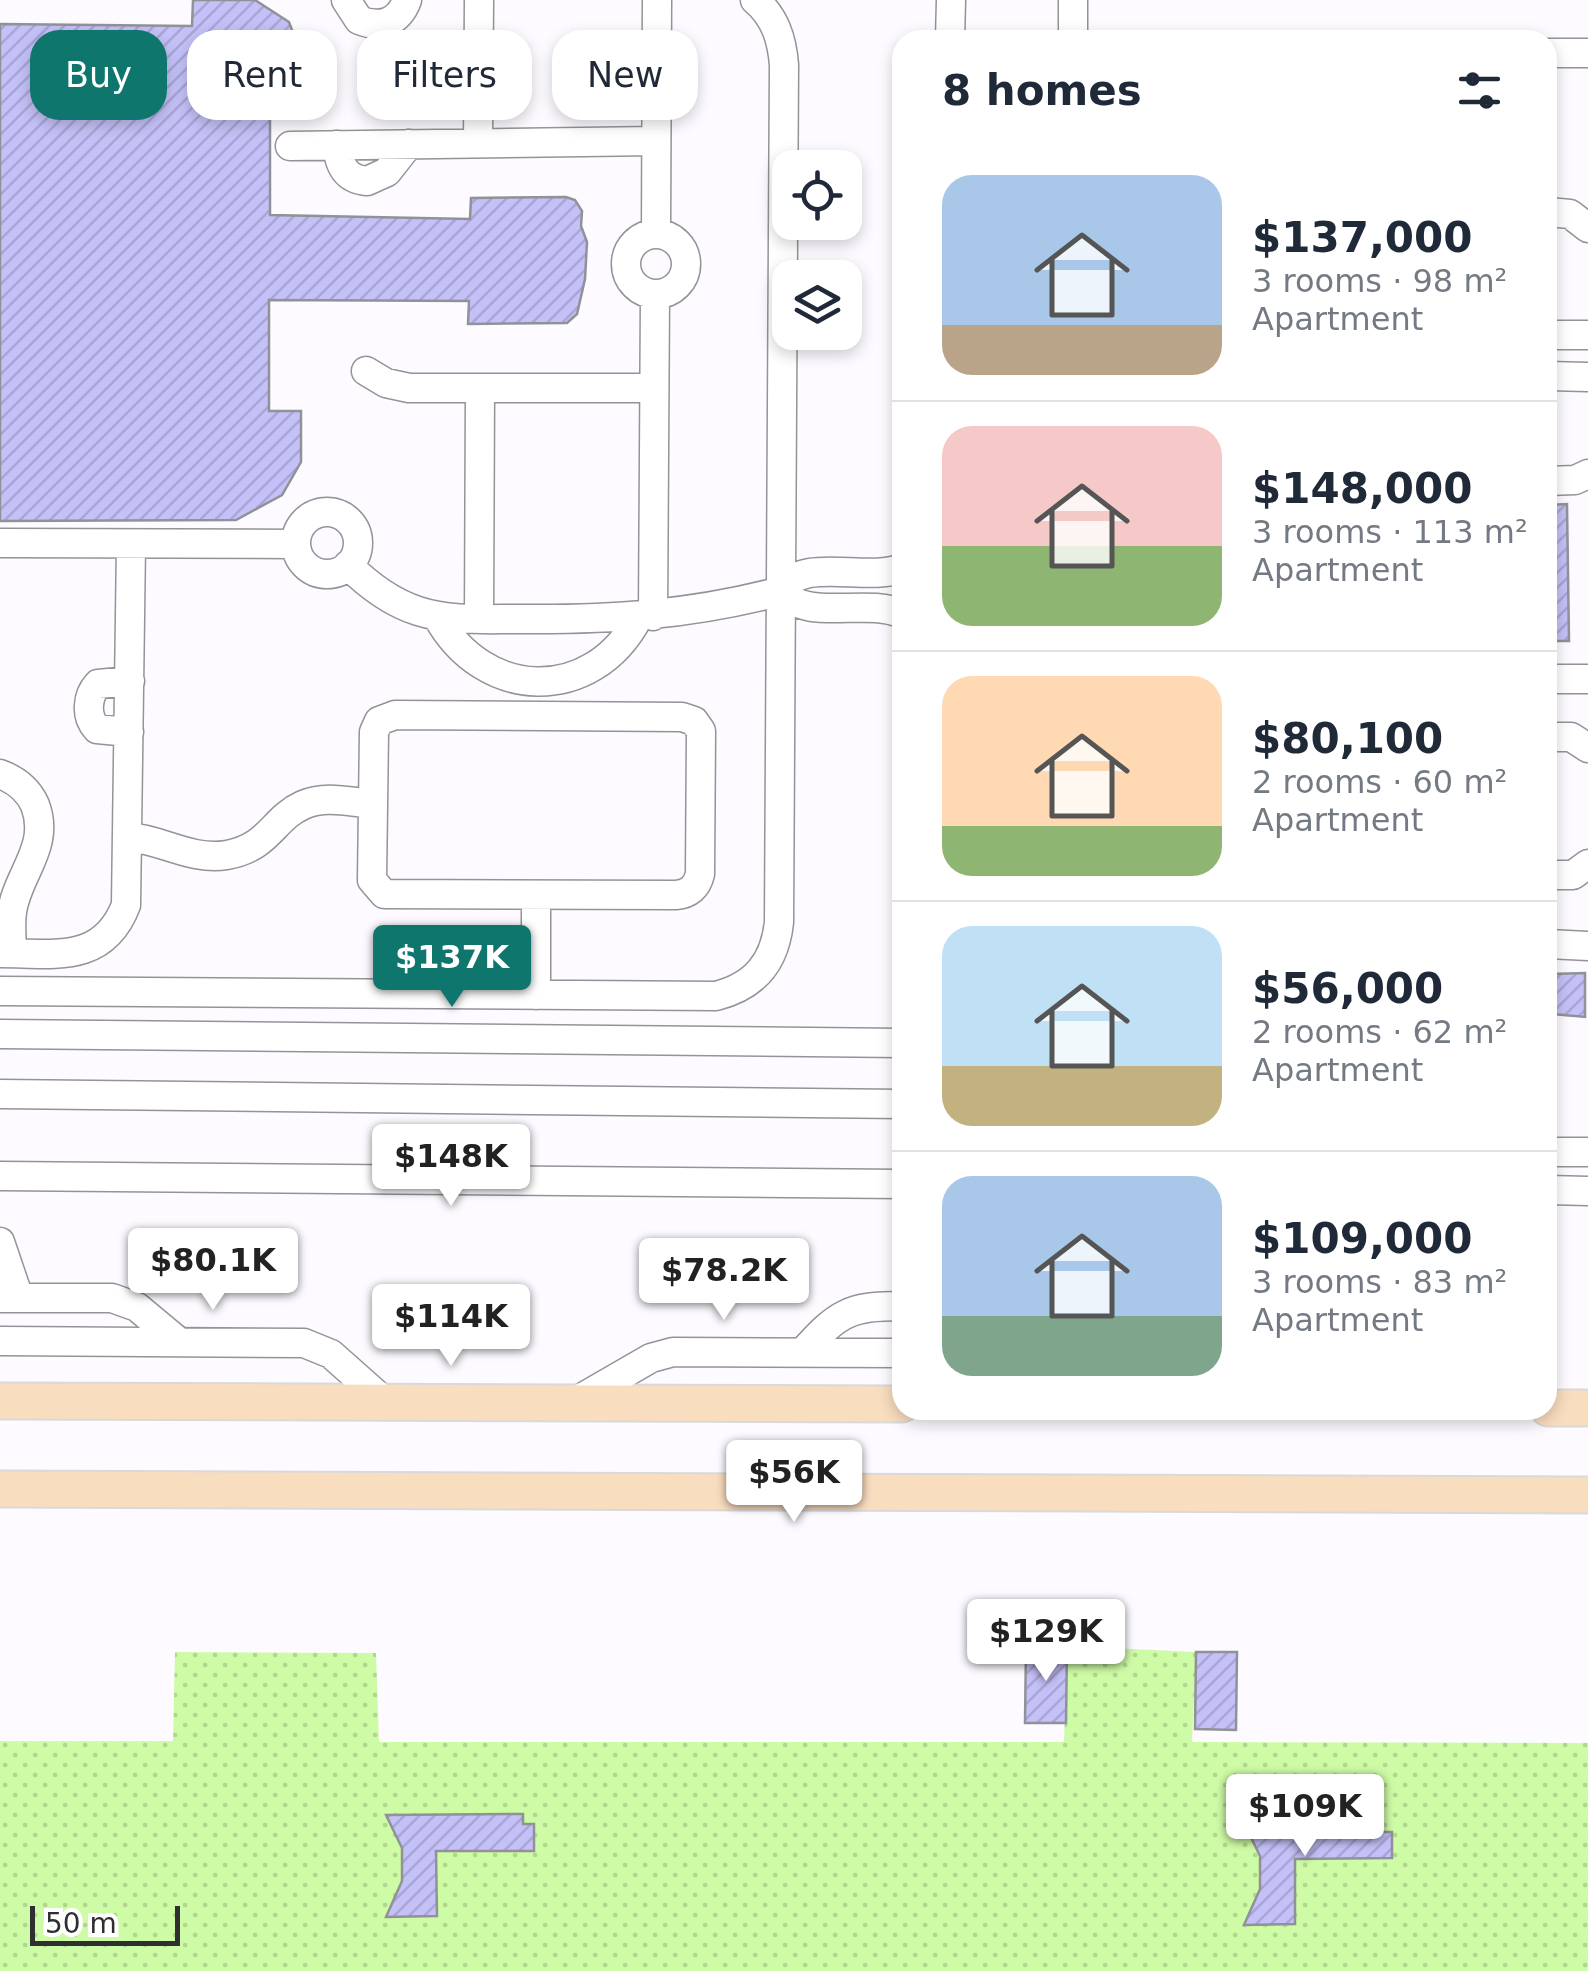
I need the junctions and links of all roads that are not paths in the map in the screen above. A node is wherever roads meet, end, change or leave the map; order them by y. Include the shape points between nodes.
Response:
1 (346, 0) edge
2 (407, 0) edge
3 (479, 0) edge
4 (657, 0) edge
5 (754, 0) edge
6 (951, 0) edge
7 (1073, 0) edge
8 (950, 30) edge
9 (1073, 30) edge
10 (1557, 53) edge
11 (1588, 53) edge
12 (656, 141) junction
13 (478, 142) junction
14 (290, 146) dead end
15 (1557, 213) edge
16 (1588, 228) edge
17 (656, 233) junction
18 (655, 294) junction
19 (1557, 335) edge
20 (1588, 335) edge
21 (366, 371) dead end
22 (1557, 376) edge
23 (1588, 377) edge
24 (654, 388) junction
25 (480, 390) junction
26 (1588, 474) edge
27 (1557, 481) edge
28 (0, 543) edge
29 (131, 544) junction
30 (296, 544) junction
31 (348, 565) junction
32 (892, 572) edge
33 (862, 574) junction
34 (781, 591) junction
35 (863, 607) junction
36 (892, 610) edge
37 (437, 616) junction
38 (645, 617) junction
39 (479, 618) junction
40 (1557, 678) edge
41 (1588, 679) edge
42 (130, 681) junction
43 (534, 682) junction
44 (534, 716) junction
45 (129, 732) junction
46 (1557, 738) edge
47 (1588, 748) edge
48 (0, 774) edge
49 (373, 804) junction
50 (129, 837) junction
51 (1588, 864) edge
52 (1557, 875) edge
53 (536, 896) junction
54 (1557, 944) edge
55 (1588, 946) edge
56 (6, 953) edge
57 (0, 991) edge
58 (536, 996) junction
59 (0, 1034) edge
60 (892, 1042) edge
61 (0, 1094) edge
62 (892, 1104) edge
63 (1557, 1152) edge
64 (1588, 1152) edge
65 (0, 1176) edge
66 (892, 1184) edge
67 (1557, 1190) edge
68 (1588, 1191) edge
69 (0, 1244) edge
70 (9, 1298) edge
71 (892, 1306) edge
72 (0, 1341) edge
73 (179, 1342) junction
74 (803, 1352) junction
75 (892, 1353) edge
76 (0, 1401) edge
77 (384, 1401) junction
78 (574, 1402) junction
79 (892, 1404) edge
80 (1557, 1408) edge
81 (1588, 1408) edge
82 (0, 1489) edge
83 (1588, 1495) edge

1 - 2 street via 359,20 376,25 400,15
3 - 13 street
4 - 12 street
5 - 34 street via 774,23 784,65
6 - 8 street
7 - 9 street
10 - 11 street
12 - 13 street
12 - 17 street
13 - 14 street via 408,144 387,172 367,182 346,173 337,145
15 - 16 street
17 - 18 street via 679,244 686,260 678,284
17 - 18 street via 639,238 625,259 632,283
18 - 24 street
19 - 20 street
21 - 25 street via 398,386
22 - 23 street
24 - 25 street
24 - 38 street
25 - 39 street
26 - 27 street
28 - 29 street
29 - 30 street
29 - 42 street
30 - 31 street via 315,572
30 - 31 street via 300,526 315,514 342,516 358,539
31 - 37 street via 388,598
32 - 33 street
33 - 34 street via 801,573
33 - 35 street via 857,594
34 - 35 street via 803,606
34 - 38 street
34 - 58 street via 779,922 772,956 749,983 716,996
35 - 36 street
37 - 39 street
37 - 43 street via 469,658 500,675
38 - 39 street
38 - 43 street via 596,666
40 - 41 street
42 - 45 street
42 - 45 street via 98,684 89,698 98,729
43 - 44 street
44 - 49 street via 384,717 374,732
44 - 53 street via 682,716 700,731 700,874 692,889 682,895
45 - 50 street
46 - 47 street via 1578,739
48 - 56 street via 26,790 40,825 38,848 12,910
49 - 50 street via 324,800 302,806 267,838 228,855 198,856
49 - 53 street via 372,880 384,894
50 - 56 street via 128,894 115,928 82,952
51 - 52 street via 1573,875
53 - 58 street
54 - 55 street
57 - 58 street
59 - 60 street
61 - 62 street
63 - 64 street
65 - 66 street
67 - 68 street
69 - 70 street
70 - 73 street via 126,1302
71 - 74 street via 842,1314
72 - 73 street
73 - 77 street via 313,1345
74 - 75 street
74 - 78 street via 662,1354
76 - 77 main road
77 - 78 main road
78 - 79 main road
80 - 81 main road
82 - 83 main road

